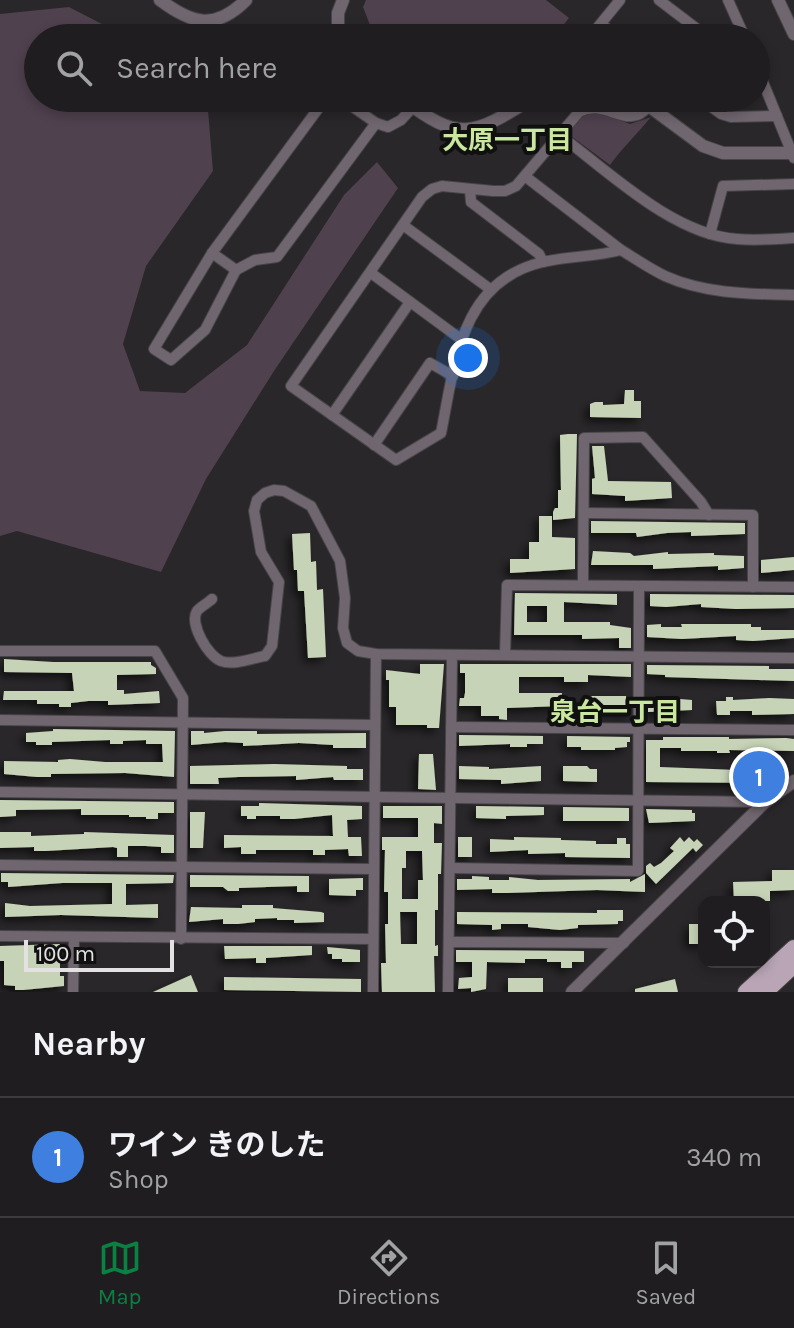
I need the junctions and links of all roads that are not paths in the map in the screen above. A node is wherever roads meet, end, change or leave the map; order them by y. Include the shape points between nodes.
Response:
1 (160, 0) edge
2 (246, 0) edge
3 (343, 0) edge
4 (620, 0) edge
5 (659, 0) edge
6 (728, 0) edge
7 (778, 0) edge
8 (338, 24) edge
9 (601, 24) edge
10 (691, 24) edge
11 (739, 24) edge
12 (794, 34) edge
13 (770, 99) edge
14 (316, 112) edge
15 (360, 112) edge
16 (408, 112) edge
17 (422, 112) edge
18 (510, 112) edge
19 (579, 112) edge
20 (611, 112) edge
21 (642, 112) edge
22 (657, 112) edge
23 (718, 112) edge
24 (777, 116) junction
25 (376, 123) junction
26 (561, 136) junction
27 (794, 154) edge
28 (526, 177) junction
29 (794, 184) edge
30 (470, 189) junction
31 (403, 225) junction
32 (710, 234) junction
33 (794, 238) edge
34 (621, 250) junction
35 (212, 253) junction
36 (543, 262) junction
37 (236, 270) junction
38 (371, 273) junction
39 (490, 289) junction
40 (794, 295) edge
41 (410, 302) junction
42 (462, 340) junction
43 (453, 376) junction
44 (332, 415) junction
45 (374, 445) junction
46 (584, 513) junction
47 (709, 515) junction
48 (583, 585) junction
49 (639, 586) junction
50 (753, 587) junction
51 (794, 587) edge
52 (212, 599) dead end
53 (0, 651) edge
54 (376, 654) junction
55 (452, 655) junction
56 (505, 655) junction
57 (639, 656) junction
58 (794, 658) edge
59 (0, 720) edge
60 (184, 724) junction
61 (375, 725) junction
62 (451, 727) junction
63 (639, 728) junction
64 (794, 730) edge
65 (794, 781) edge
66 (0, 792) edge
67 (182, 795) junction
68 (375, 797) junction
69 (450, 798) junction
70 (638, 801) junction
71 (765, 802) junction
72 (0, 865) edge
73 (181, 867) junction
74 (451, 868) junction
75 (374, 869) junction
76 (0, 936) edge
77 (74, 938) junction
78 (181, 939) junction
79 (373, 939) junction
80 (449, 942) junction
81 (624, 943) junction
82 (794, 948) edge
83 (794, 965) edge
84 (73, 992) edge
85 (373, 992) edge
86 (448, 992) edge
87 (572, 992) edge
88 (746, 992) edge
89 (765, 992) edge

1 - 2 street via 199,21 229,15
3 - 8 street
4 - 9 street
5 - 10 street
6 - 11 street
7 - 12 street
13 - 24 street
14 - 35 street
15 - 25 street
16 - 25 street via 388,127
17 - 18 street via 447,127 470,130
19 - 26 street
20 - 21 street via 633,118
22 - 27 street via 703,146 723,153
23 - 24 street via 731,117
24 - 27 street
25 - 37 street via 277,257
26 - 28 street
26 - 32 street via 657,208
28 - 30 street via 505,191
28 - 34 street
29 - 32 street via 723,186
30 - 31 street via 432,189
30 - 36 street via 471,202
31 - 38 street
31 - 39 street
32 - 33 street via 736,240
34 - 36 street
34 - 40 street via 665,276 696,286
35 - 37 street
35 - 37 street via 154,349 171,360 205,330
36 - 39 street via 515,271
38 - 41 street
38 - 44 street via 291,386
39 - 42 street via 476,306
41 - 42 street
41 - 44 street
42 - 43 street
43 - 45 street via 430,363
43 - 45 street via 441,433 396,460
44 - 45 street
46 - 47 street
46 - 47 street via 584,438 643,437
46 - 48 street
47 - 50 street via 753,515
48 - 49 street
48 - 56 street via 507,585
49 - 50 street
49 - 57 street
50 - 51 street
52 - 54 street via 197,611 195,620 212,655 232,662 265,656 272,646 279,582 261,552 254,511 265,493 284,491 311,506 340,561 347,643
53 - 60 street via 155,651 183,698
54 - 55 street
54 - 61 street
55 - 56 street
55 - 62 street
56 - 57 street
57 - 58 street
57 - 63 street
59 - 60 street
60 - 61 street
60 - 67 street
61 - 68 street
62 - 63 street
62 - 69 street
63 - 64 street
63 - 70 street
65 - 71 street
66 - 67 street
67 - 68 street
67 - 73 street
68 - 69 street
68 - 75 street
69 - 70 street
69 - 74 street
70 - 71 street
70 - 74 street via 638,871
71 - 81 street
72 - 73 street
73 - 75 street
73 - 78 street
74 - 80 street
75 - 79 street
76 - 77 street
77 - 78 street
77 - 84 street
78 - 79 street
79 - 85 street
80 - 81 street
80 - 86 street
81 - 87 street
82 - 88 main road
83 - 89 main road

